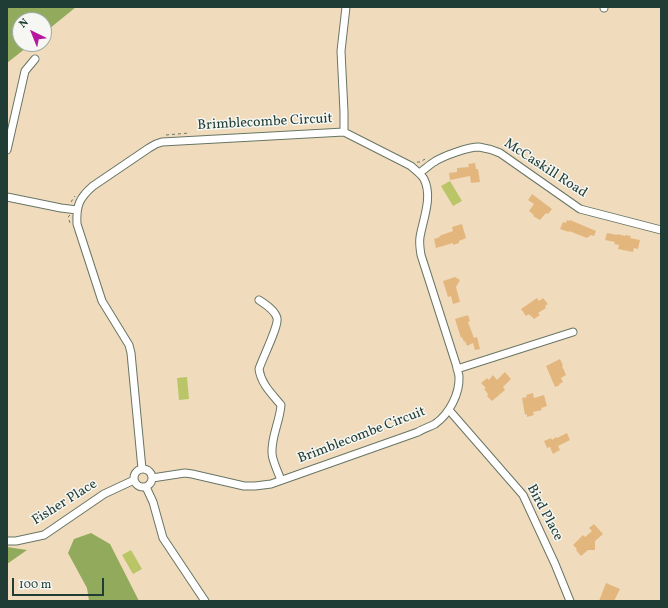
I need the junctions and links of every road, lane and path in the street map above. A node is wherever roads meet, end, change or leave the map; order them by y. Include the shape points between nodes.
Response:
1 (346, 7) edge
2 (34, 59) dead end
3 (344, 132) junction
4 (7, 150) edge
5 (427, 158) dead end
6 (413, 160) dead end
7 (419, 173) junction
8 (7, 197) edge
9 (74, 212) junction
10 (70, 224) dead end
11 (661, 230) edge
12 (259, 300) dead end
13 (573, 332) dead end
14 (457, 369) junction
15 (449, 410) junction
16 (142, 469) junction
17 (152, 478) junction
18 (134, 480) junction
19 (281, 480) junction
20 (146, 487) junction
21 (7, 541) edge
22 (205, 601) edge
23 (570, 601) edge

1 - 3 street via 341,51
2 - 4 street via 25,71
3 - 7 street, Brimblecombe Circuit via 411,166
3 - 9 street, Brimblecombe Circuit via 162,142 93,186 86,192
5 - 6 path via 420,162
7 - 11 street, McCaskill Road via 449,155 477,147 489,149 500,153 580,209
7 - 14 street, Brimblecombe Circuit via 427,194 419,246
8 - 9 street
9 - 10 path via 68,217
9 - 16 street via 102,301 129,345
12 - 19 street via 277,316 259,369 262,382 281,405 272,454
13 - 14 street
14 - 15 street, Brimblecombe Circuit via 458,390
15 - 19 street, Brimblecombe Circuit via 435,423 418,432
15 - 23 street, Bird Place via 523,495 556,564
16 - 17 street via 148,470
16 - 18 street via 137,472
17 - 19 street, Brimblecombe Circuit via 192,474 244,486 271,484
17 - 20 street via 152,483
18 - 20 street via 137,486
18 - 21 street, Fisher Place via 104,494 44,535
20 - 22 street via 163,538

